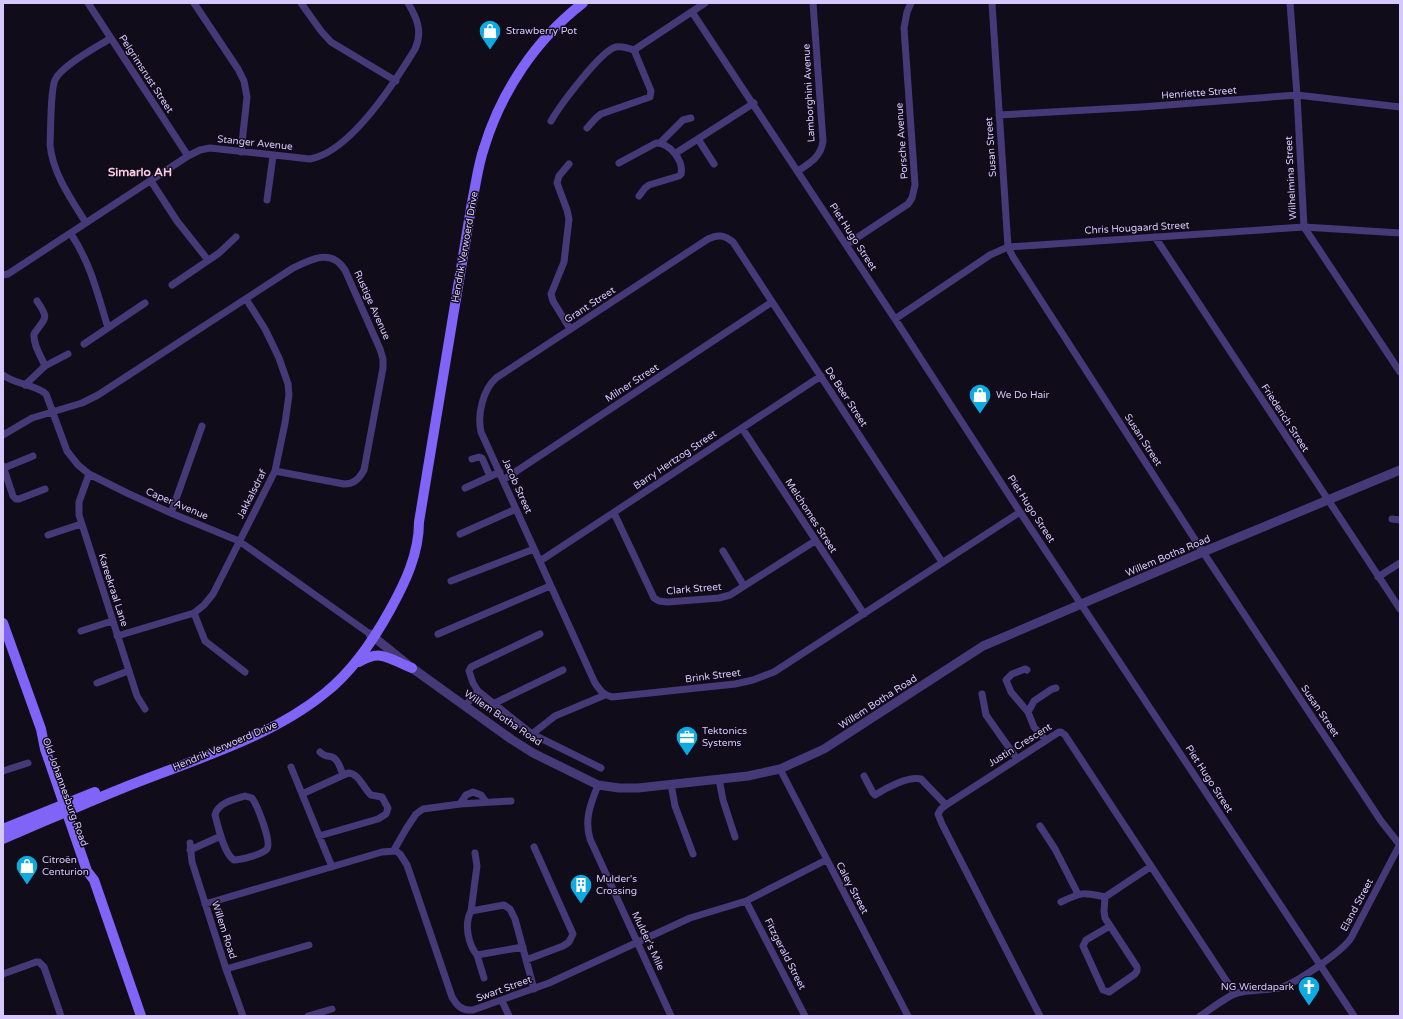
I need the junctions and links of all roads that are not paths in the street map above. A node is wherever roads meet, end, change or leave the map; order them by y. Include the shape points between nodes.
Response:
1 (88, 3) edge
2 (194, 3) edge
3 (301, 3) edge
4 (408, 3) edge
5 (583, 3) edge
6 (705, 3) edge
7 (813, 3) edge
8 (911, 3) edge
9 (992, 3) edge
10 (1290, 3) edge
11 (692, 12) junction
12 (111, 38) junction
13 (634, 50) junction
14 (396, 81) junction
15 (1297, 95) junction
16 (754, 103) junction
17 (1400, 107) edge
18 (998, 116) junction
19 (691, 118) dead end
20 (551, 122) dead end
21 (587, 128) dead end
22 (698, 139) junction
23 (660, 143) junction
24 (241, 152) junction
25 (676, 153) junction
26 (188, 156) junction
27 (273, 156) junction
28 (619, 163) dead end
29 (568, 164) dead end
30 (714, 164) dead end
31 (798, 171) junction
32 (151, 181) junction
33 (639, 196) dead end
34 (267, 200) dead end
35 (86, 223) junction
36 (1304, 227) junction
37 (1400, 233) edge
38 (70, 234) junction
39 (236, 237) dead end
40 (1155, 237) junction
41 (733, 242) joint
42 (846, 245) junction
43 (1008, 247) junction
44 (208, 260) junction
45 (4, 275) edge
46 (172, 285) dead end
47 (246, 299) junction
48 (37, 301) dead end
49 (772, 302) junction
50 (145, 303) dead end
51 (895, 319) junction
52 (108, 328) junction
53 (570, 329) junction
54 (84, 344) dead end
55 (68, 354) dead end
56 (45, 366) junction
57 (1400, 372) edge
58 (3, 375) edge
59 (821, 376) junction
60 (25, 385) junction
61 (53, 412) junction
62 (480, 418) joint
63 (202, 426) dead end
64 (742, 428) junction
65 (3, 435) edge
66 (33, 456) dead end
67 (472, 459) dead end
68 (3, 467) edge
69 (1400, 470) edge
70 (275, 471) junction
71 (500, 472) junction
72 (89, 474) junction
73 (490, 476) junction
74 (503, 480) junction
75 (465, 488) dead end
76 (45, 489) dead end
77 (1327, 500) junction
78 (516, 509) junction
79 (1020, 512) junction
80 (172, 513) junction
81 (614, 513) junction
82 (81, 524) junction
83 (460, 534) dead end
84 (48, 535) dead end
85 (239, 541) junction
86 (816, 541) junction
87 (534, 549) junction
88 (723, 551) dead end
89 (1203, 552) junction
90 (540, 561) junction
91 (942, 562) junction
92 (1400, 563) edge
93 (1378, 577) junction
94 (451, 581) dead end
95 (550, 586) junction
96 (744, 586) junction
97 (1082, 604) junction
98 (1400, 609) edge
99 (194, 613) junction
100 (864, 614) junction
101 (112, 621) junction
102 (3, 623) edge
103 (81, 631) dead end
104 (438, 634) dead end
105 (540, 634) dead end
106 (117, 636) junction
107 (372, 636) junction
108 (352, 666) junction
109 (412, 668) junction
110 (563, 670) dead end
111 (1027, 670) dead end
112 (128, 671) junction
113 (245, 672) dead end
114 (97, 683) dead end
115 (1056, 688) dead end
116 (478, 691) junction
117 (982, 694) dead end
118 (605, 695) junction
119 (493, 704) junction
120 (465, 706) junction
121 (146, 709) dead end
122 (1028, 712) junction
123 (532, 734) junction
124 (1046, 740) junction
125 (320, 752) dead end
126 (1016, 759) junction
127 (28, 763) dead end
128 (291, 766) dead end
129 (601, 768) dead end
130 (780, 769) junction
131 (3, 772) edge
132 (343, 775) junction
133 (864, 776) dead end
134 (719, 779) junction
135 (672, 784) junction
136 (598, 785) junction
137 (302, 794) junction
138 (511, 801) dead end
139 (486, 802) junction
140 (460, 804) junction
141 (946, 805) junction
142 (68, 807) junction
143 (1040, 826) dead end
144 (3, 830) edge
145 (221, 836) junction
146 (319, 836) junction
147 (735, 837) dead end
148 (3, 839) edge
149 (1400, 844) edge
150 (534, 847) dead end
151 (394, 850) junction
152 (476, 853) dead end
153 (693, 854) dead end
154 (826, 860) junction
155 (332, 867) junction
156 (1150, 867) junction
157 (1078, 894) junction
158 (1105, 897) junction
159 (746, 901) junction
160 (1061, 902) dead end
161 (205, 904) junction
162 (471, 911) junction
163 (1110, 926) junction
164 (638, 942) junction
165 (309, 945) dead end
166 (523, 947) junction
167 (477, 955) junction
168 (526, 960) junction
169 (1320, 965) junction
170 (226, 969) junction
171 (3, 974) edge
172 (484, 978) dead end
173 (534, 989) junction
174 (1235, 994) junction
175 (502, 1001) junction
176 (332, 1009) dead end
177 (60, 1016) edge
178 (141, 1016) edge
179 (243, 1016) edge
180 (308, 1016) edge
181 (509, 1016) edge
182 (671, 1016) edge
183 (806, 1016) edge
184 (908, 1016) edge
185 (1040, 1016) edge
186 (1200, 1016) edge
187 (1354, 1016) edge

1 - 12 street, Pelgrimsrust Street
2 - 24 street via 244,81 247,97
3 - 14 street via 331,42
4 - 14 street, Stanger Avenue via 420,32 415,49
5 - 107 main road, Hendrik Verwoerd Drive via 550,34 525,64 492,123 483,149 411,566 400,593
6 - 11 street
7 - 31 street, Lamborghini Avenue via 823,141 818,156
8 - 42 street, Porsche Avenue via 904,28 914,192 908,204 902,209
9 - 18 street, Susan Street
10 - 15 street, Wilhelmina Street
11 - 13 street
11 - 16 street, Piet Hugo Street
12 - 26 street, Pelgrimsrust Street
12 - 35 street via 66,67 53,85 51,153 61,183
13 - 20 street via 616,47 605,53 572,91
13 - 21 street via 651,91 650,97 599,116
14 - 27 street, Stanger Avenue via 354,130 326,153 310,159
15 - 17 street, Henriette Street
15 - 18 street, Henriette Street
15 - 36 street, Wilhelmina Street
16 - 22 street
16 - 31 street, Piet Hugo Street
18 - 43 street, Susan Street
19 - 23 street via 683,120
22 - 25 street
22 - 30 street
23 - 25 street
23 - 28 street via 652,144
24 - 26 street, Stanger Avenue via 210,148
24 - 27 street, Stanger Avenue
25 - 33 street via 681,174 647,186
26 - 32 street, Stanger Avenue
27 - 34 street
29 - 53 street via 557,180 569,219 564,262 551,294
31 - 42 street, Piet Hugo Street
32 - 35 street, Stanger Avenue
32 - 44 street via 177,222
35 - 38 street, Stanger Avenue
36 - 37 street, Chris Hougaard Street
36 - 40 street, Chris Hougaard Street
36 - 57 street, Wilhelmina Street
38 - 45 street, Stanger Avenue
38 - 52 street via 88,265
39 - 44 street
40 - 43 street, Chris Hougaard Street
40 - 77 street, Friederich Street
41 - 49 street, De Beer Street
41 - 53 street, Grant Street via 720,235 708,239
42 - 51 street, Piet Hugo Street
43 - 51 street, Chris Hougaard Street via 998,250
43 - 89 street, Susan Street via 1017,265
44 - 46 street
47 - 61 street, Rustige Avenue via 98,395
47 - 70 street, Jakkalsdraf via 271,341 288,384 286,423
47 - 70 street, Rustige Avenue via 304,263 320,257 332,259 345,270 383,359 366,464 361,476 354,482 344,484
48 - 56 street via 45,313 45,318 34,337
49 - 59 street, De Beer Street
49 - 74 street, Milner Street
50 - 52 street
51 - 79 street, Piet Hugo Street
52 - 54 street
53 - 62 street, Grant Street via 496,378 486,394
55 - 56 street
56 - 60 street
58 - 60 street, Caper Avenue
59 - 64 street, Barry Hertzog Street
59 - 91 street, De Beer Street
60 - 61 street, Caper Avenue via 45,392
61 - 65 street, Rustige Avenue via 32,418
61 - 72 street, Caper Avenue via 67,450 78,465
62 - 71 street, Jacob Street via 481,432
63 - 80 street
64 - 81 street, Barry Hertzog Street
64 - 86 street, Melchomes Street
66 - 68 street
67 - 73 street via 482,458
68 - 76 street via 16,499
69 - 77 street, Willem Botha Road
70 - 85 street, Jakkalsdraf
71 - 73 street
71 - 74 street, Jacob Street
72 - 80 street, Caper Avenue
72 - 82 street, Kareekraal Lane via 78,508
73 - 75 street
74 - 78 street, Jacob Street
77 - 89 street, Willem Botha Road
77 - 93 street, Friederich Street
78 - 83 street
78 - 87 street, Jacob Street
79 - 91 street, Brink Street
79 - 97 street, Piet Hugo Street
80 - 85 street, Caper Avenue
81 - 90 street, Barry Hertzog Street
81 - 96 street, Clark Street via 657,600 668,602 719,598 730,595
82 - 84 street
82 - 101 street, Kareekraal Lane
85 - 99 street, Jakkalsdraf via 213,594
85 - 107 street, Caper Avenue
86 - 96 street, Clark Street
86 - 100 street, Melchomes Street
87 - 90 street, Jacob Street
87 - 94 street
88 - 96 street
89 - 97 street, Willem Botha Road
89 - 149 street, Susan Street via 1382,821
90 - 95 street
91 - 100 street, Brink Street
92 - 93 street
93 - 98 street, Friederich Street
95 - 104 street
95 - 118 street via 595,683
97 - 130 street, Willem Botha Road via 981,648 840,740 812,756
97 - 169 street, Piet Hugo Street
99 - 106 street, Jakkalsdraf
99 - 113 street via 205,641
100 - 118 street, Brink Street via 783,667 753,680 612,697
101 - 103 street
101 - 106 street, Kareekraal Lane
102 - 142 main road, Old Johannesburg Road via 41,729 45,749
105 - 116 street via 471,667 470,676
106 - 112 street, Kareekraal Lane
107 - 108 main road, Hendrik Verwoerd Drive
107 - 109 street, Willem Botha Road
107 - 142 main road, Hendrik Verwoerd Drive via 321,689 277,718 218,745 138,774
108 - 109 main road via 376,655 389,657
108 - 142 main road, Hendrik Verwoerd Drive via 326,693 306,708 251,737
109 - 120 street, Willem Botha Road
110 - 119 street
111 - 122 street via 1012,674 1006,680 1011,692
112 - 114 street
112 - 121 street, Kareekraal Lane via 136,696
115 - 122 street via 1034,701
116 - 119 street
116 - 120 street
117 - 126 street via 986,715
118 - 123 street via 555,716
119 - 123 street
120 - 136 street, Willem Botha Road via 533,753
122 - 124 street via 1034,727
123 - 129 street
124 - 126 street, Justin Crescent
124 - 156 street, Justin Crescent via 1056,733 1063,733
125 - 132 street via 326,757 336,759
126 - 141 street, Justin Crescent
127 - 131 street
128 - 137 street
130 - 134 street, Willem Botha Road
130 - 154 street, Caley Street
132 - 137 street
132 - 146 street via 355,775 370,795 382,797 388,808 386,814 378,819
133 - 141 street via 875,795 898,783 915,778 921,779
134 - 135 street, Willem Botha Road
134 - 147 street
135 - 136 street, Willem Botha Road via 632,788
135 - 153 street via 675,806
136 - 164 street, Mulder's Mile via 589,808 588,832
137 - 146 street
138 - 139 street
139 - 140 street
139 - 140 street via 481,795 473,792 466,795
140 - 151 street via 419,811
141 - 185 street via 938,814 942,824
142 - 144 main road, Hendrik Verwoerd Drive
142 - 148 main road, Hendrik Verwoerd Drive
142 - 178 main road, Old Johannesburg Road via 93,868 94,880
143 - 157 street
145 - 145 street via 215,815 218,807 245,796 252,798 268,839 268,848 253,856 234,860 229,855
145 - 161 street, Willem Road via 190,846 192,862
146 - 155 street
149 - 169 street, Eland Street via 1349,941
150 - 168 street via 573,934 569,942 563,946
151 - 155 street
151 - 175 street, Swart Street via 407,865 453,1000 466,1011
152 - 162 street via 477,866
154 - 159 street, Swart Street
154 - 184 street, Caley Street
155 - 161 street
156 - 158 street
156 - 174 street, Justin Crescent
157 - 158 street
157 - 160 street
158 - 163 street via 1105,918
159 - 164 street, Swart Street via 690,918
159 - 183 street, Fitzgerald Street
161 - 170 street, Willem Road
162 - 166 street via 508,906 513,913
162 - 167 street via 466,925 472,949
163 - 163 street via 1086,940 1083,946 1104,990 1109,992 1137,971 1137,967
164 - 173 street, Swart Street
164 - 182 street, Mulder's Mile
165 - 170 street
166 - 167 street
166 - 168 street
167 - 172 street
168 - 173 street
169 - 174 street, Eland Street via 1284,987
169 - 187 street, Piet Hugo Street
170 - 179 street, Willem Road
171 - 177 street via 39,962 47,974
173 - 175 street, Swart Street
174 - 186 street
175 - 181 street
176 - 180 street

